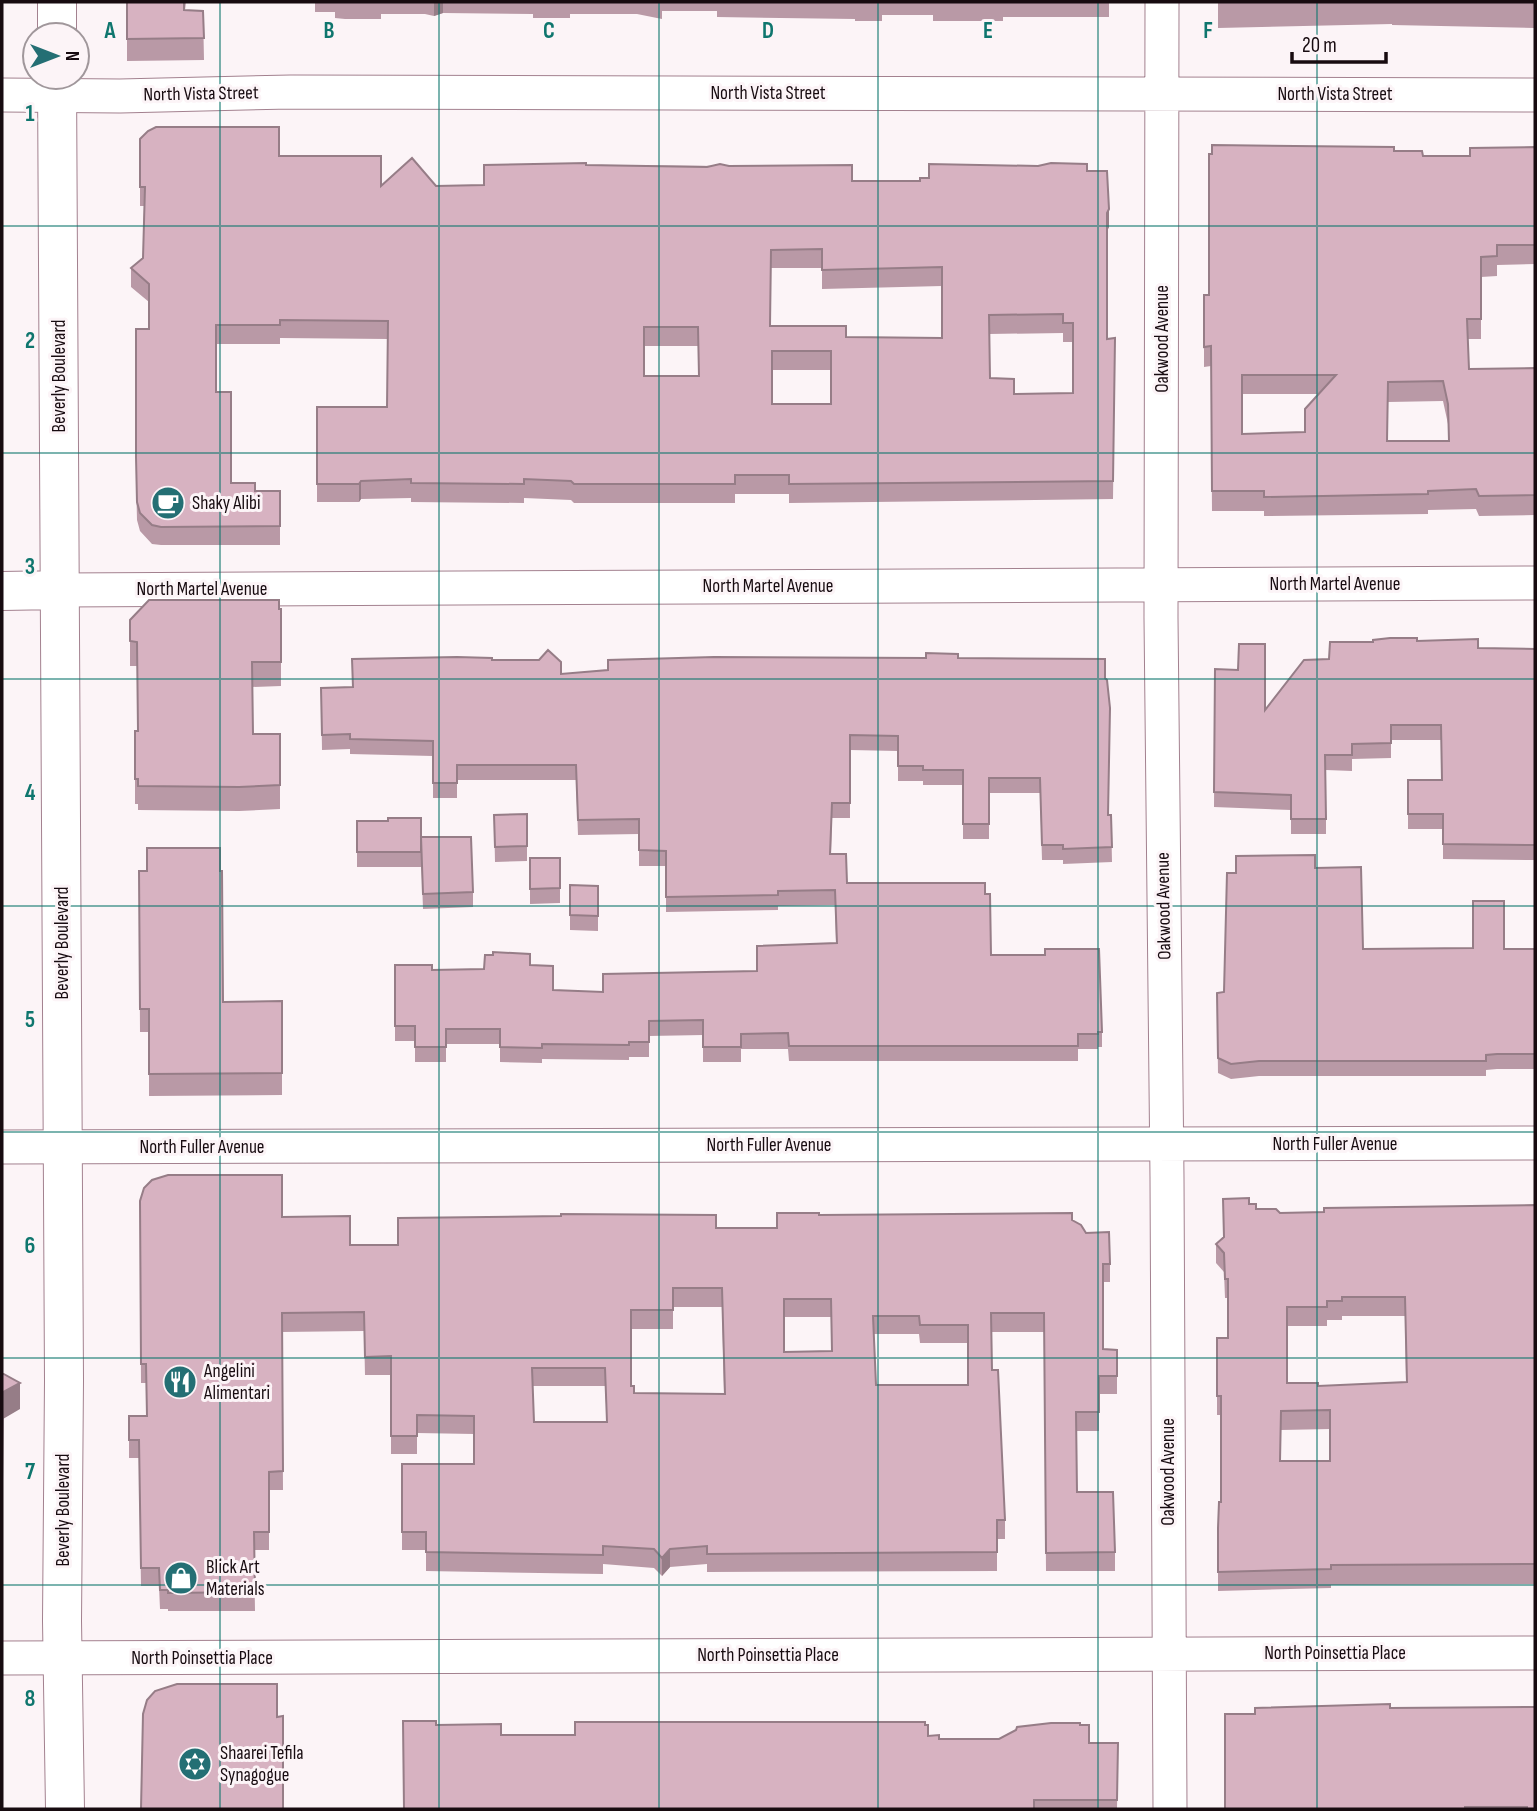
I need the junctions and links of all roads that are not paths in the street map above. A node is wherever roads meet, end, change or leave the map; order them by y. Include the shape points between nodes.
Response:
1 (57, 2) edge
2 (1162, 2) edge
3 (57, 21) edge
4 (91, 87) edge
5 (26, 91) edge
6 (57, 91) edge
7 (1163, 94) junction
8 (2, 95) edge
9 (1535, 96) edge
10 (1535, 583) edge
11 (1161, 584) junction
12 (2, 590) edge
13 (60, 590) junction
14 (1535, 1143) edge
15 (1166, 1144) junction
16 (2, 1147) edge
17 (63, 1147) junction
18 (1535, 1653) edge
19 (1170, 1654) junction
20 (2, 1658) edge
21 (64, 1658) junction
22 (65, 1809) edge
23 (1170, 1809) edge

1 - 3 main road
2 - 7 street, Oakwood Avenue
4 - 7 street, North Vista Street via 291,92
5 - 8 street, North Vista Street
6 - 13 main road, Beverly Boulevard
7 - 9 street, North Vista Street
7 - 11 street, Oakwood Avenue
10 - 11 street, North Martel Avenue
11 - 13 street, North Martel Avenue
11 - 15 street, Oakwood Avenue
12 - 13 main road, North Martel Avenue
13 - 17 main road, Beverly Boulevard
14 - 15 street, North Fuller Avenue
15 - 17 street, North Fuller Avenue
15 - 19 street, Oakwood Avenue
16 - 17 street, North Fuller Avenue
17 - 21 main road, Beverly Boulevard
18 - 19 street, North Poinsettia Place
19 - 21 street, North Poinsettia Place
19 - 23 street, Oakwood Avenue
20 - 21 street, North Poinsettia Place
21 - 22 main road, Beverly Boulevard

